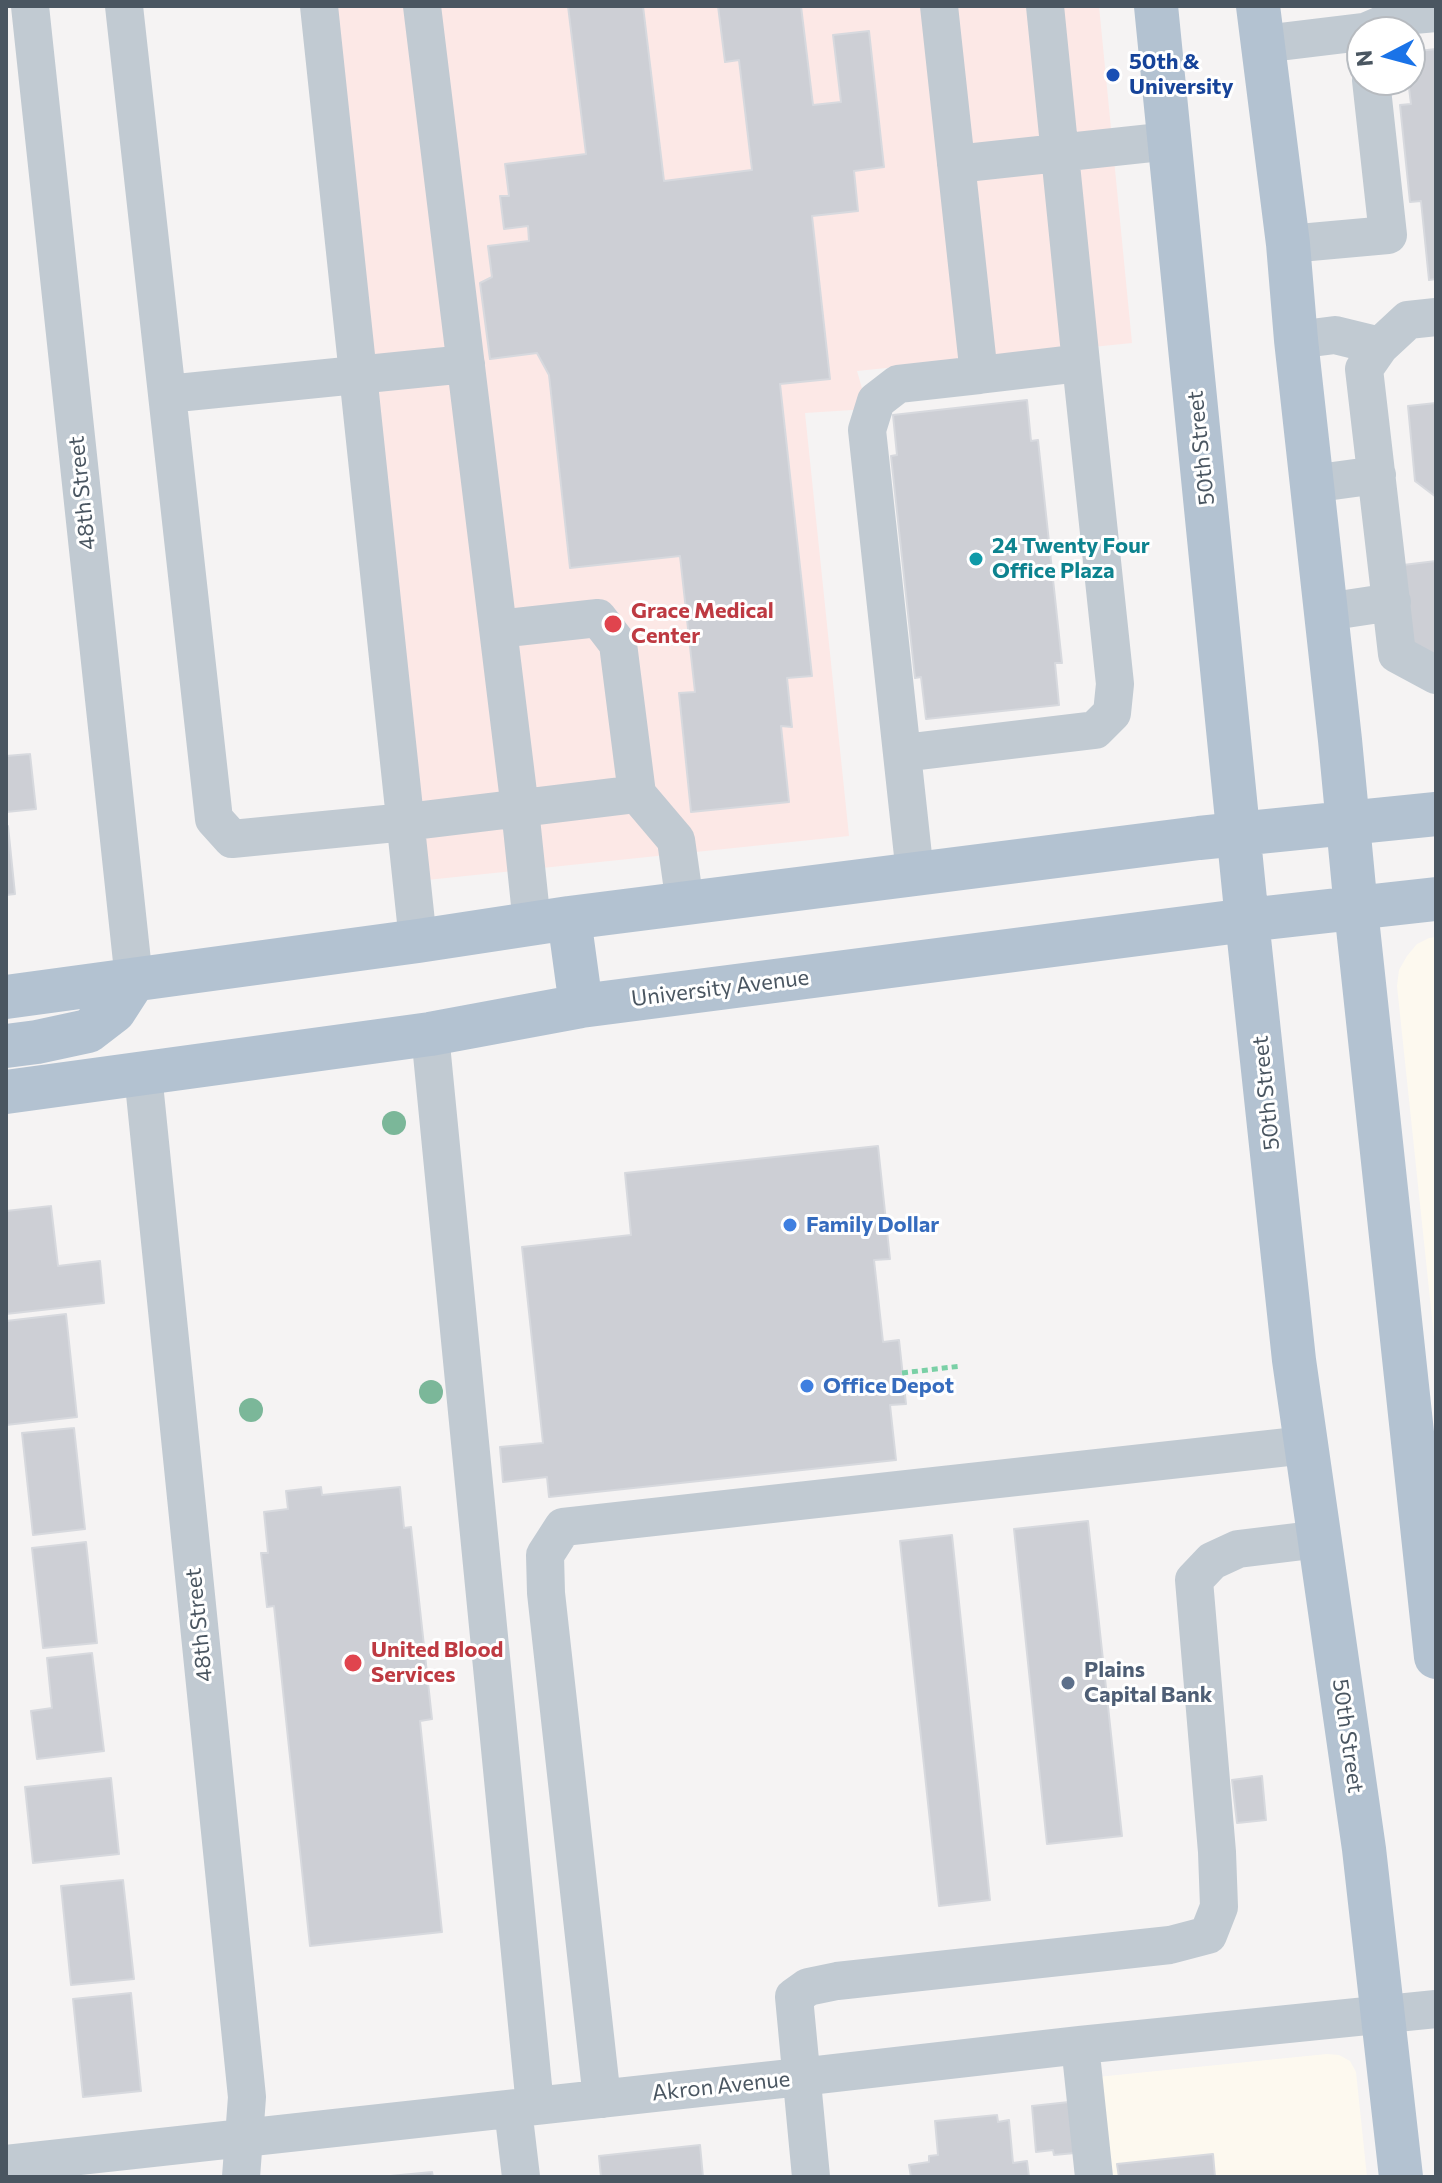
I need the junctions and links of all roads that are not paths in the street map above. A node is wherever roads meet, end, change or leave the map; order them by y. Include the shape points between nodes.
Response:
1 (30, 6) edge
2 (124, 6) edge
3 (319, 6) edge
4 (422, 6) edge
5 (939, 6) edge
6 (1045, 6) edge
7 (1156, 6) edge
8 (1436, 13) edge
9 (1402, 16) edge
10 (1261, 25) edge
11 (1346, 31) edge
12 (1373, 96) edge
13 (1170, 141) junction
14 (1060, 153) junction
15 (956, 164) junction
16 (1288, 244) junction
17 (1436, 317) edge
18 (1296, 340) junction
19 (1380, 346) junction
20 (1081, 363) junction
21 (466, 364) junction
22 (358, 375) junction
23 (979, 375) junction
24 (167, 394) junction
25 (1377, 475) junction
26 (1311, 484) junction
27 (1392, 602) junction
28 (1326, 612) junction
29 (498, 629) junction
30 (1436, 675) edge
31 (903, 753) junction
32 (637, 794) junction
33 (520, 809) junction
34 (1436, 814) edge
35 (406, 822) junction
36 (1348, 823) junction
37 (1240, 836) junction
38 (915, 874) junction
39 (1436, 899) edge
40 (685, 904) junction
41 (1356, 909) junction
42 (1247, 920) junction
43 (550, 921) junction
44 (418, 941) junction
45 (134, 980) junction
46 (6, 997) edge
47 (581, 1006) junction
48 (430, 1034) junction
49 (6, 1046) edge
50 (143, 1074) junction
51 (6, 1092) edge
52 (1306, 1445) junction
53 (1320, 1539) junction
54 (1436, 1657) edge
55 (1436, 2009) edge
56 (1383, 2013) junction
57 (1080, 2045) junction
58 (800, 2077) junction
59 (602, 2099) junction
60 (524, 2108) junction
61 (244, 2138) junction
62 (6, 2164) edge
63 (241, 2177) edge
64 (521, 2177) edge
65 (811, 2177) edge
66 (1094, 2177) edge
67 (1401, 2177) edge

1 - 45 street, 48th Street
2 - 24 street
3 - 22 street
4 - 21 street
5 - 15 street
6 - 14 street
7 - 13 main road, 50th Street
8 - 9 street
10 - 11 street
10 - 16 main road
12 - 16 street via 1388,235
13 - 14 street
13 - 37 main road, 50th Street
14 - 15 street
14 - 20 street
15 - 23 street
16 - 18 main road
17 - 19 street via 1408,320
18 - 19 street via 1335,335
18 - 26 main road
19 - 25 street via 1364,369
20 - 23 street
20 - 31 street via 1115,684 1112,713 1095,730
21 - 22 street
21 - 29 street
22 - 24 street
22 - 35 street
23 - 31 street via 898,384 876,401 867,430
24 - 35 street via 214,819 232,839
25 - 26 street
25 - 27 street
26 - 28 main road
27 - 28 street
27 - 30 street via 1397,654
28 - 36 main road
29 - 32 street via 598,618 618,644
29 - 33 street
31 - 38 street
32 - 33 street
32 - 40 street via 676,840
33 - 35 street
33 - 43 street
34 - 36 main road
35 - 44 street
36 - 37 main road
36 - 41 main road
37 - 38 main road
37 - 42 main road, 50th Street
38 - 40 main road
39 - 41 main road, University Avenue
40 - 43 main road
41 - 42 main road, University Avenue
41 - 54 main road
42 - 47 main road, University Avenue
42 - 52 main road, 50th Street
43 - 44 main road
43 - 47 main road
44 - 45 main road
45 - 46 main road
45 - 49 main road via 114,1011 88,1031
47 - 48 main road, University Avenue
48 - 50 main road, University Avenue
48 - 60 street
50 - 51 main road, University Avenue
50 - 61 street, 48th Street via 247,2097
52 - 53 main road, 50th Street
52 - 59 street via 563,1527 545,1555 546,1593
53 - 56 main road, 50th Street
53 - 58 street via 1238,1549 1212,1561 1194,1580 1217,1852 1219,1907 1208,1935 1170,1945 808,1987 794,1997
55 - 56 street, Akron Avenue
56 - 57 street, Akron Avenue
56 - 67 main road, 50th Street
57 - 58 street, Akron Avenue
57 - 66 street
58 - 59 street, Akron Avenue
58 - 65 street
59 - 60 street, Akron Avenue
60 - 61 street, Akron Avenue
60 - 64 street
61 - 62 street, Akron Avenue
61 - 63 street, 48th Street

